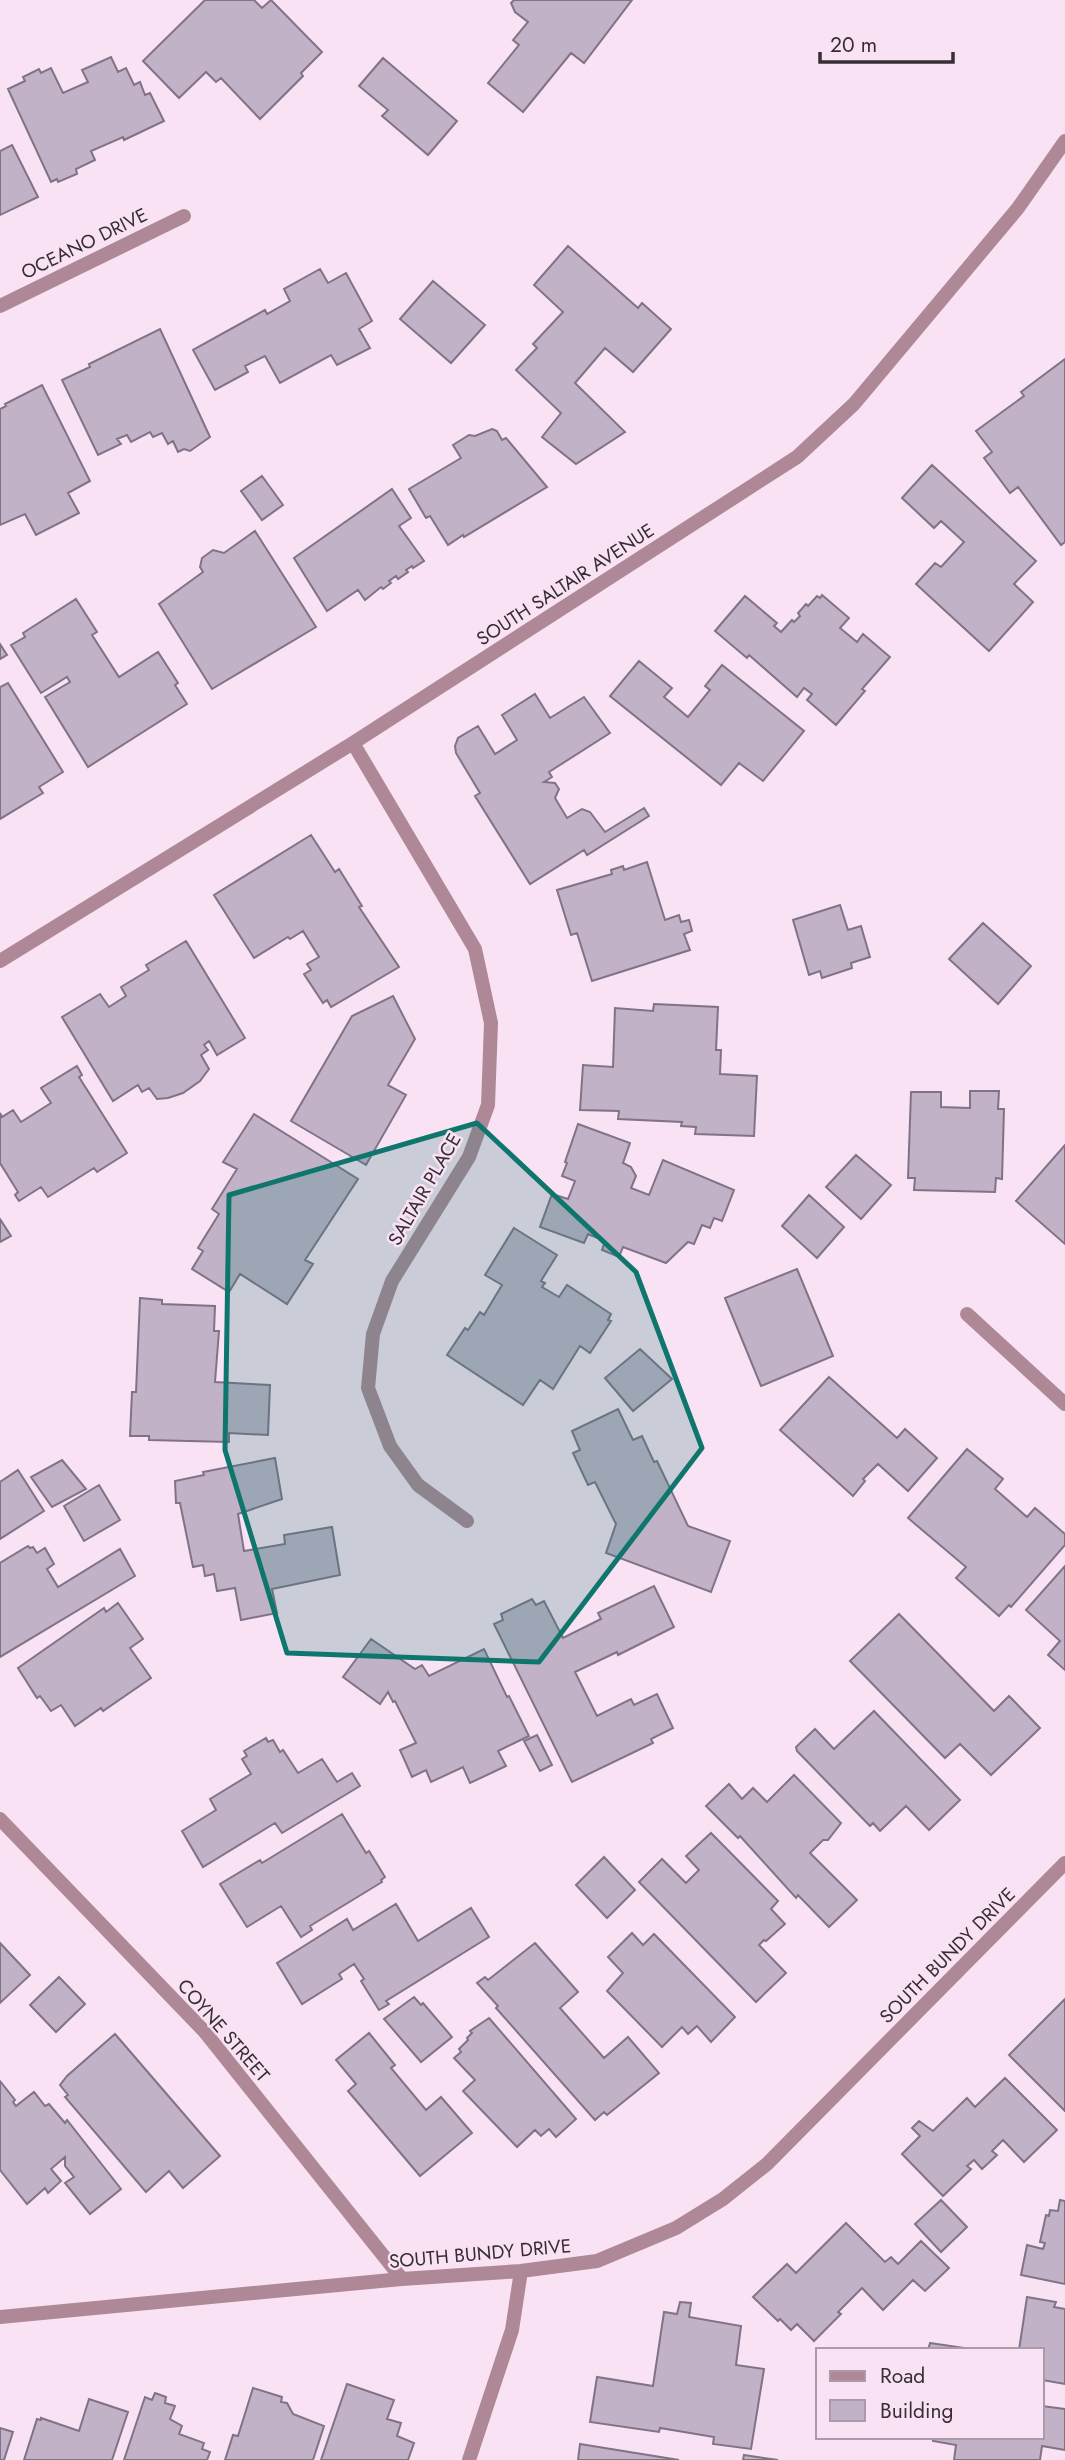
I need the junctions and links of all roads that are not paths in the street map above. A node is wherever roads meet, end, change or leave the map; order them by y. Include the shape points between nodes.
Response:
1 (1065, 141) edge
2 (184, 216) dead end
3 (0, 306) edge
4 (353, 743) junction
5 (0, 961) edge
6 (967, 1314) dead end
7 (1065, 1404) edge
8 (467, 1521) dead end
9 (0, 1819) edge
10 (1065, 1863) edge
11 (521, 2272) junction
12 (402, 2279) junction
13 (0, 2317) edge
14 (470, 2460) edge

1 - 4 street, SOUTH SALTAIR AVENUE via 1018,208 854,404 797,457
2 - 3 street, OCEANO DRIVE
4 - 5 street, SOUTH SALTAIR AVENUE
4 - 8 street, SALTAIR PLACE via 475,949 491,1023 488,1105 469,1157 392,1281 373,1334 368,1388 390,1446 418,1485
6 - 7 street
9 - 12 street, COYNE STREET via 204,2031
10 - 11 street, SOUTH BUNDY DRIVE via 767,2164 723,2199 676,2228 597,2261
11 - 12 street, SOUTH BUNDY DRIVE
11 - 14 street via 512,2330
12 - 13 street, SOUTH BUNDY DRIVE

